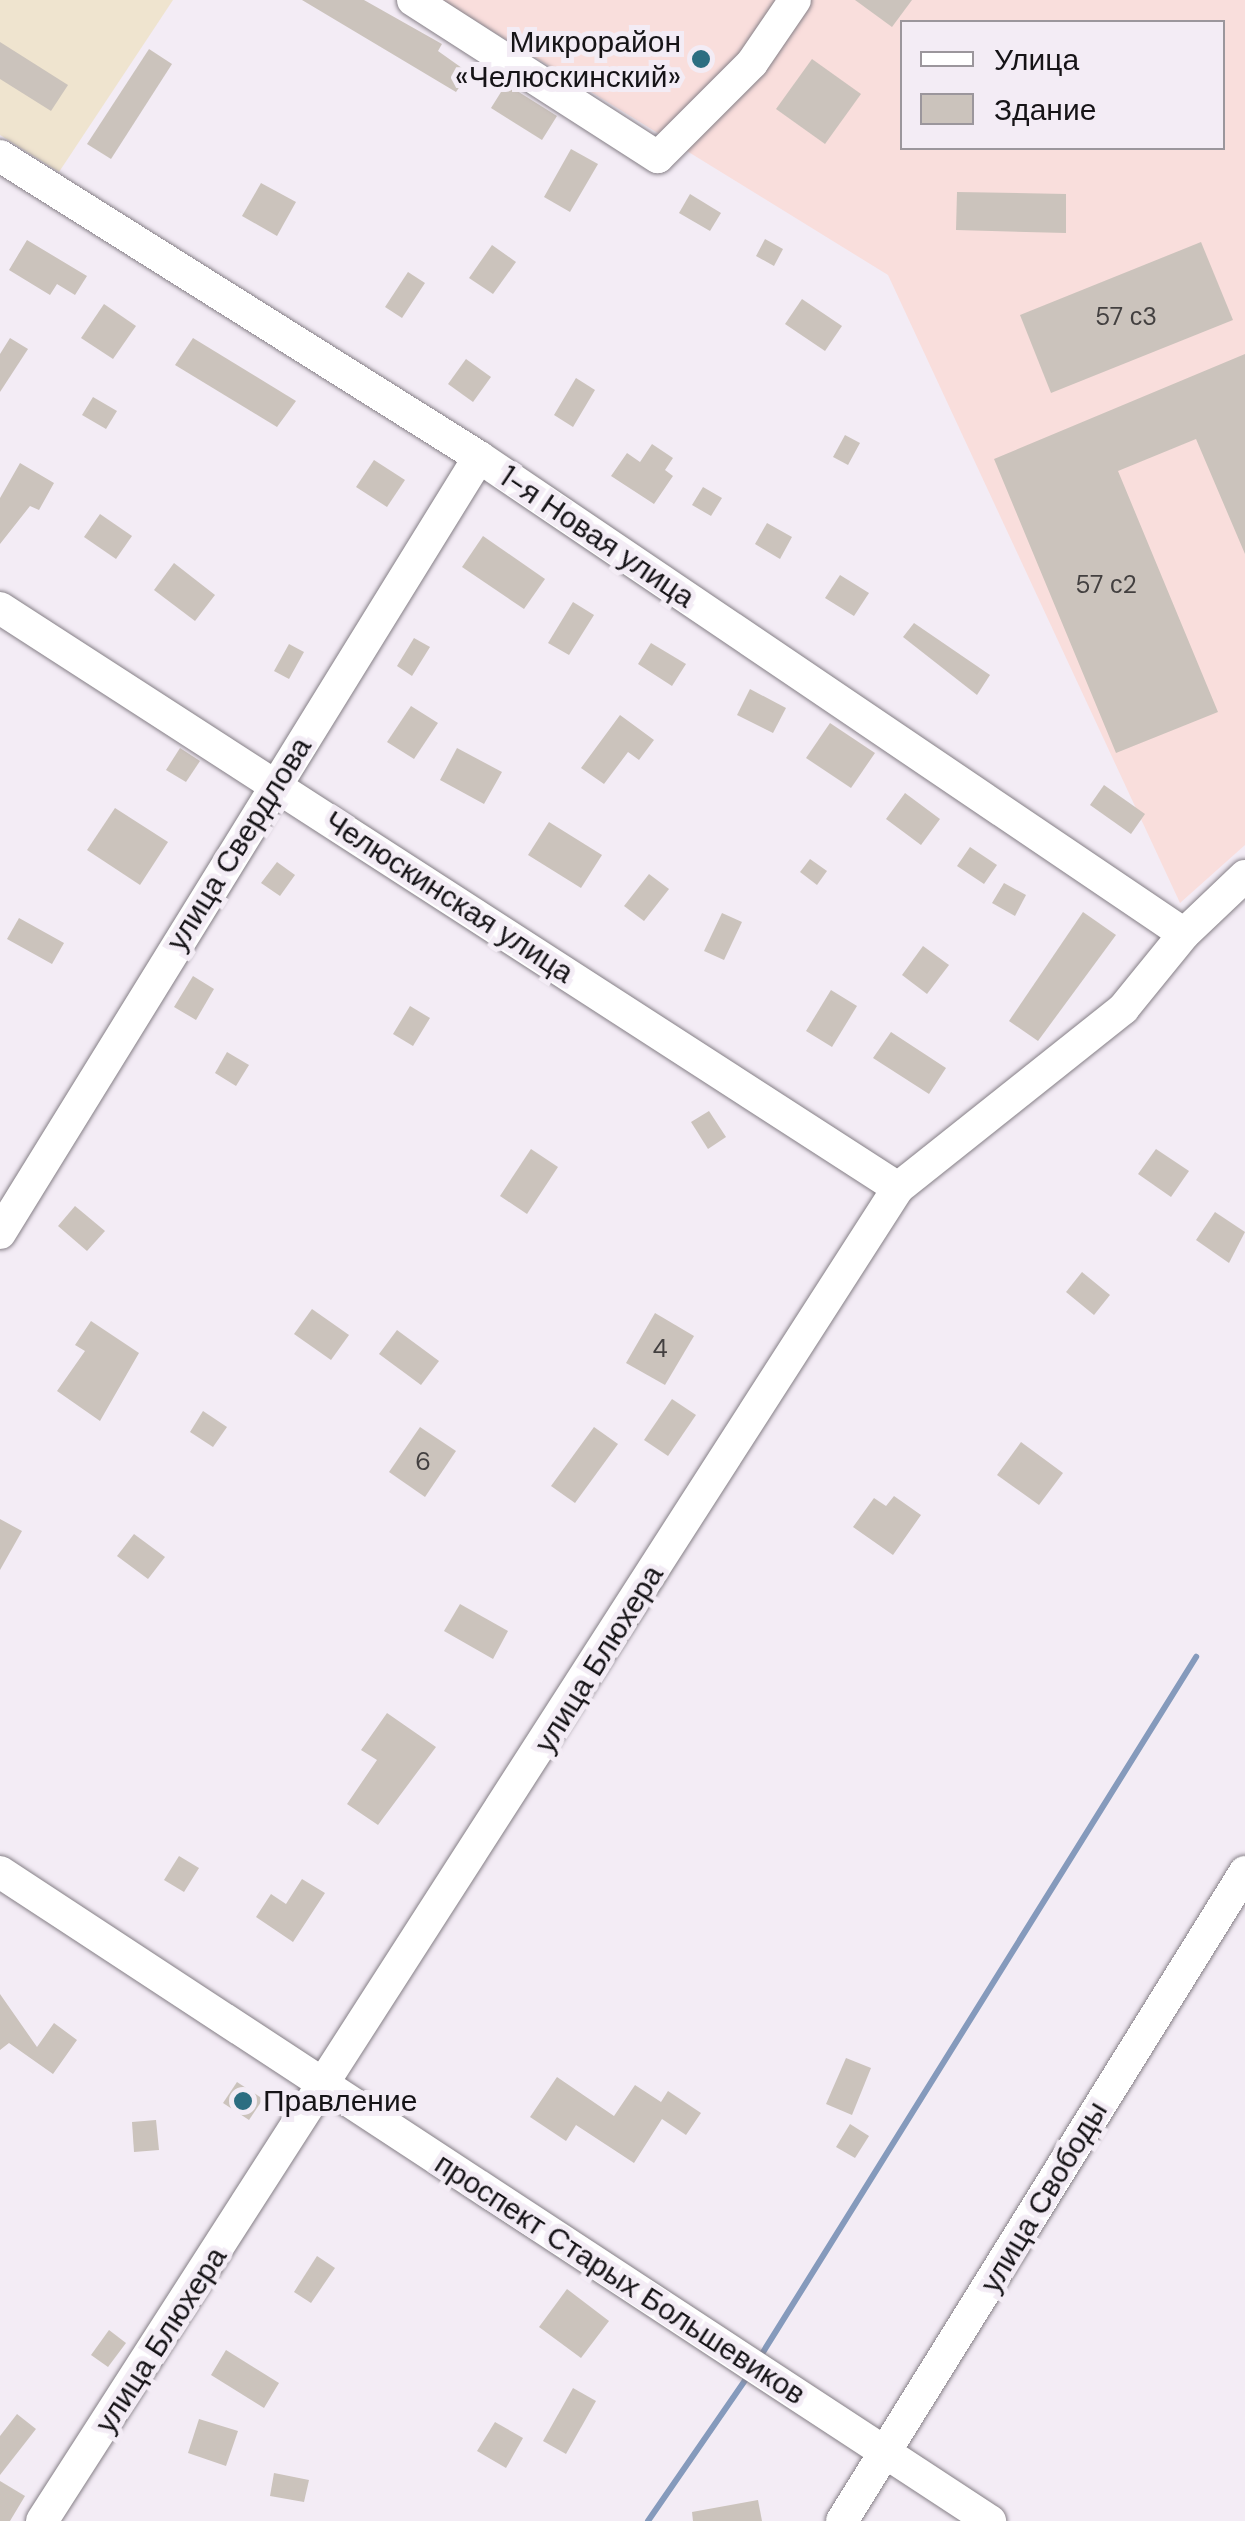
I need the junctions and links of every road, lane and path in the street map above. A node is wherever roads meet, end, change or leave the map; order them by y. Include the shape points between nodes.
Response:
1 (414, 0) edge
2 (795, 0) edge
3 (0, 156) edge
4 (479, 457) junction
5 (0, 608) edge
6 (275, 784) junction
7 (1245, 876) edge
8 (1184, 934) junction
9 (898, 1188) junction
10 (0, 1232) edge
11 (0, 1872) edge
12 (1245, 1872) edge
13 (326, 2086) junction
14 (888, 2454) junction
15 (42, 2521) edge
16 (842, 2521) edge
17 (990, 2521) edge

1 - 2 street via 658,157 752,63
3 - 4 street, 1-я Новая улица
4 - 6 street, улица Свердлова
4 - 8 street, 1-я Новая улица
5 - 6 street, Челюскинская улица
6 - 9 street, Челюскинская улица
6 - 10 street, улица Свердлова
7 - 8 street, улица Блюхера
8 - 9 street, улица Блюхера via 1124,1009
9 - 13 street, улица Блюхера
11 - 13 street, проспект Старых Большевиков
12 - 14 street, улица Свободы
13 - 14 street, проспект Старых Большевиков
13 - 15 street, улица Блюхера
14 - 16 street, улица Свободы
14 - 17 street, проспект Старых Большевиков

